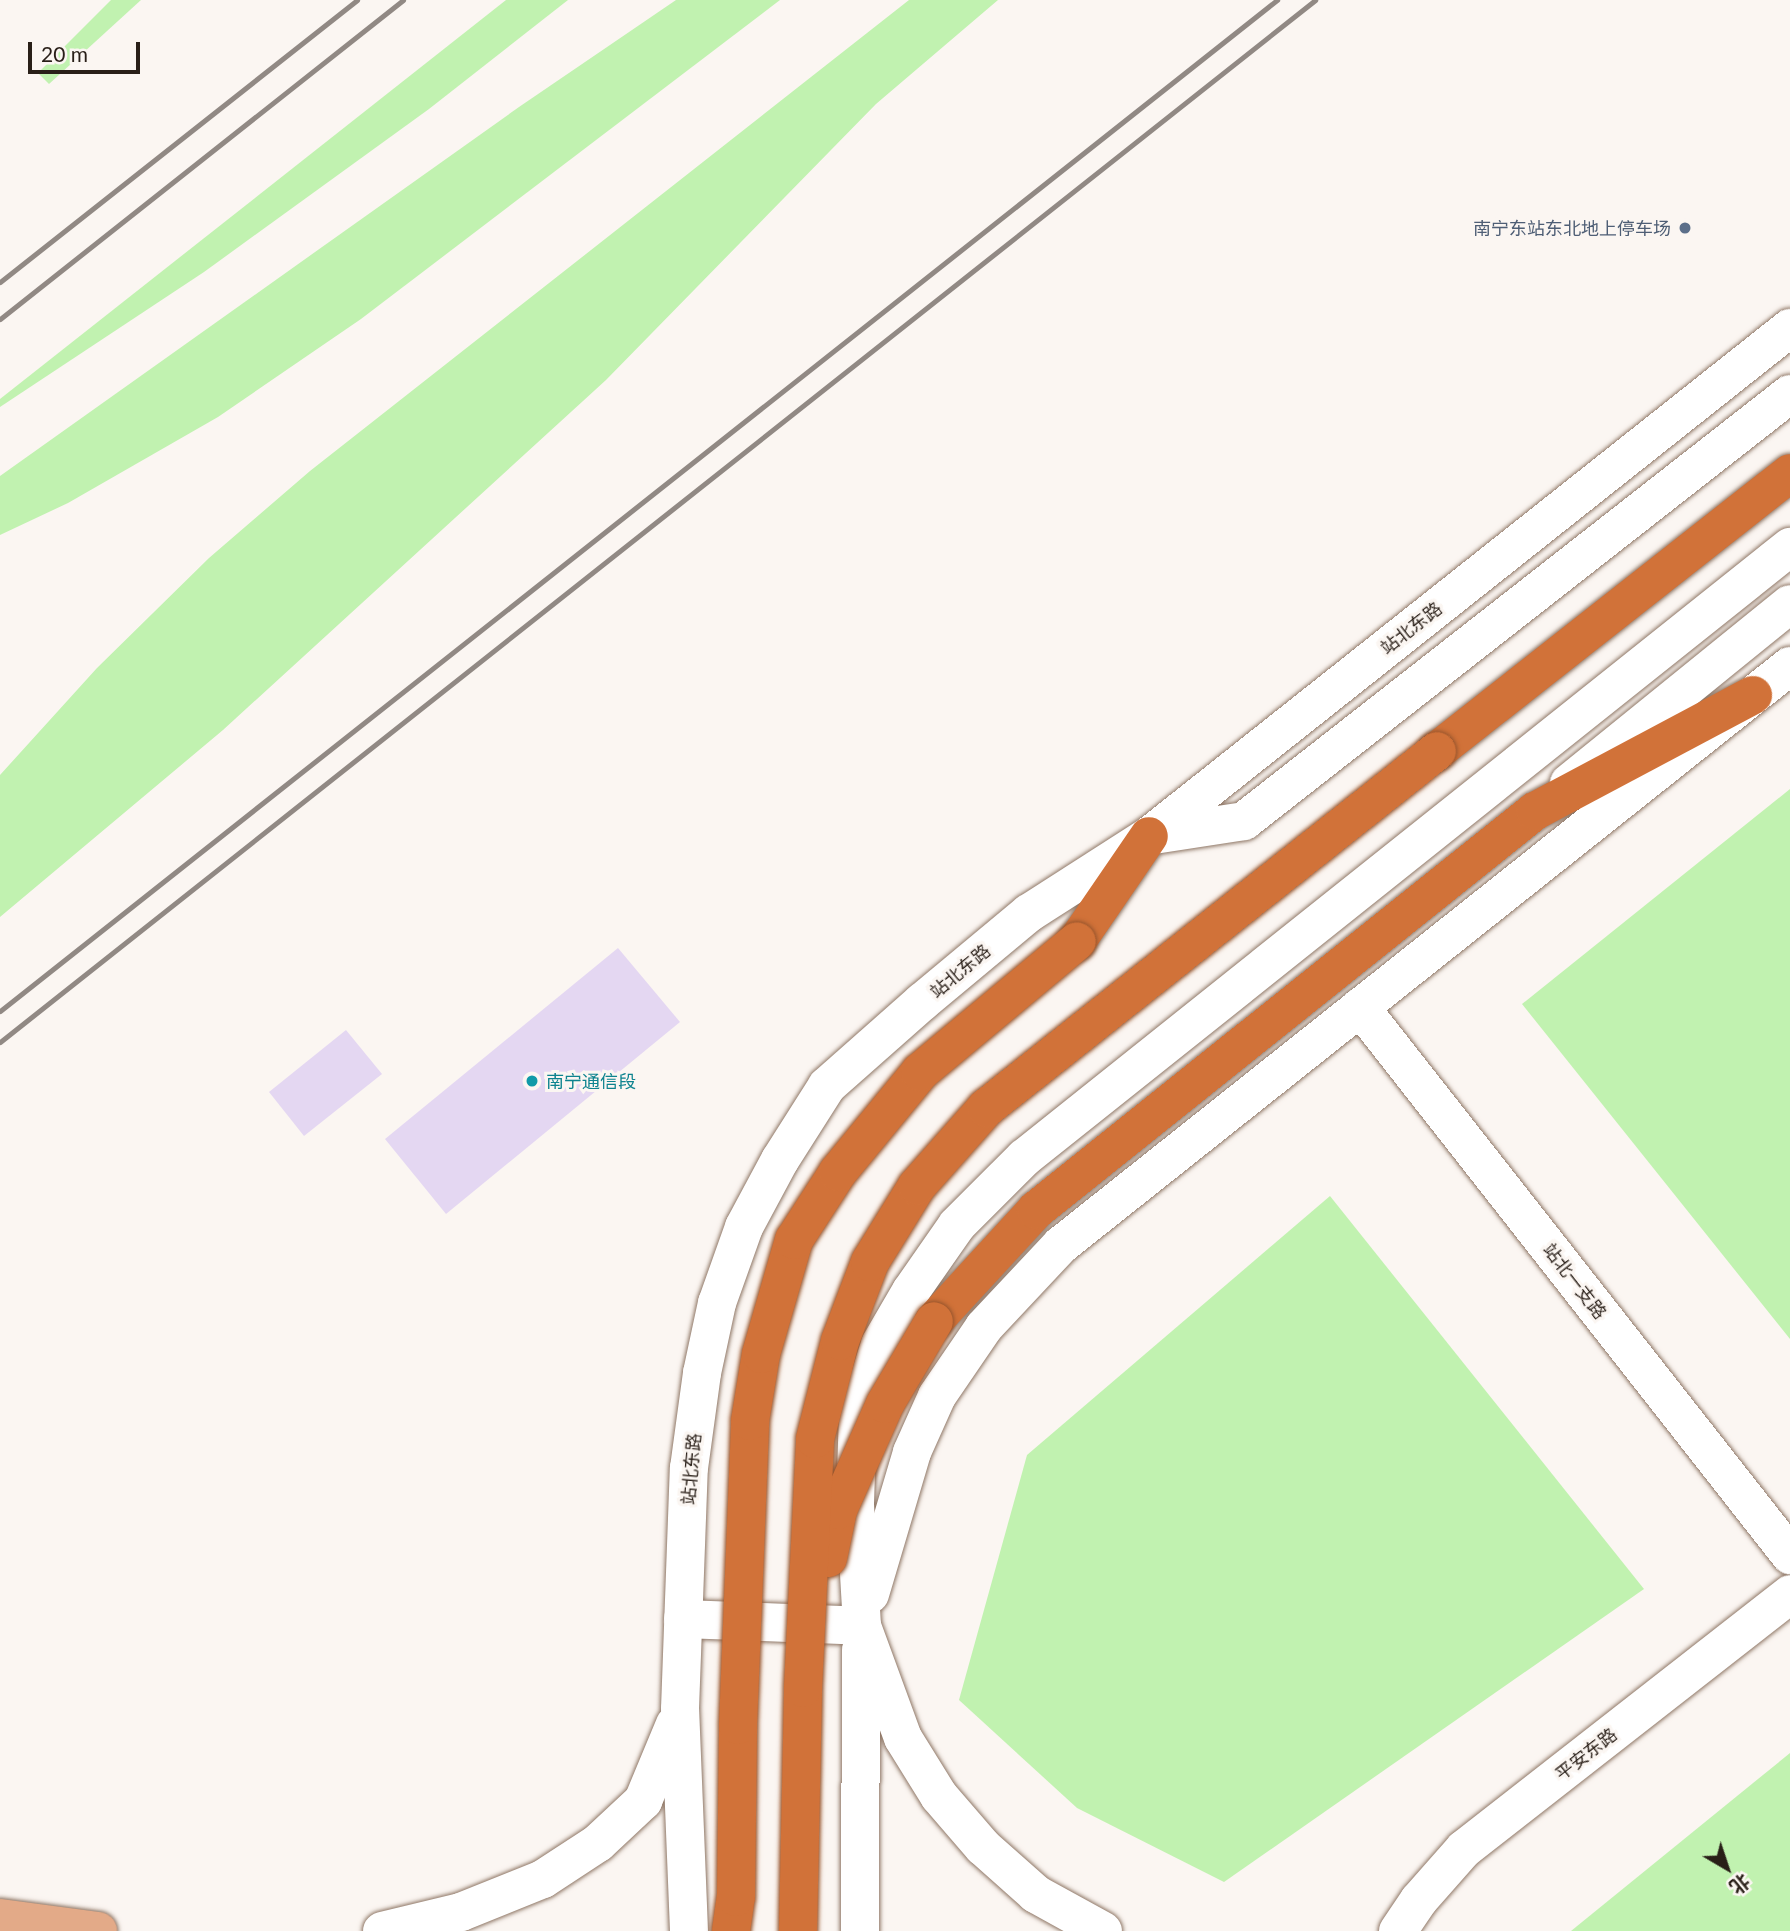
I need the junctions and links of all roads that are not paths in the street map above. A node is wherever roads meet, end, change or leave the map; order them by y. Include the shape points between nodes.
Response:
1 (1790, 328) edge
2 (1790, 394) edge
3 (1790, 473) edge
4 (1790, 547) edge
5 (1790, 604) edge
6 (1790, 666) edge
7 (1753, 695) junction
8 (1535, 811) junction
9 (1149, 836) junction
10 (1360, 1007) junction
11 (1790, 1555) edge
12 (1790, 1594) edge
13 (683, 1619) junction
14 (862, 1626) junction
15 (803, 1688) junction
16 (680, 1709) junction
17 (0, 1918) edge
18 (98, 1931) edge
19 (382, 1931) edge
20 (689, 1931) edge
21 (732, 1931) edge
22 (798, 1931) edge
23 (860, 1931) edge
24 (1103, 1931) edge
25 (1398, 1931) edge

1 - 9 street, 站北东路
2 - 9 street via 1244,821
3 - 15 highway, bridge via 986,1108 917,1186 870,1262 839,1341 815,1440
4 - 14 street via 1024,1158 957,1225 880,1344 858,1413 855,1503
5 - 8 street
6 - 7 street
7 - 8 highway
7 - 10 street
8 - 15 highway, bridge via 1036,1210 934,1321 885,1404 838,1510
9 - 13 street, 站北东路 via 1029,914 922,1002 827,1086 780,1160 744,1227 717,1303 704,1361 689,1468
9 - 21 highway, bridge via 1077,941 920,1072 838,1172 794,1241 761,1354 750,1421
10 - 11 street, 站北一支路
10 - 14 street via 1061,1245 985,1327 937,1396 912,1452
12 - 25 street, 平安东路 via 1464,1850
13 - 14 street
13 - 16 street, 站北东路
14 - 23 street
14 - 24 street via 903,1738 939,1796 983,1847 1036,1894
15 - 22 highway, bridge
16 - 19 street via 643,1801 598,1843 543,1879 461,1912
16 - 20 street, 站北东路
17 - 18 main road

